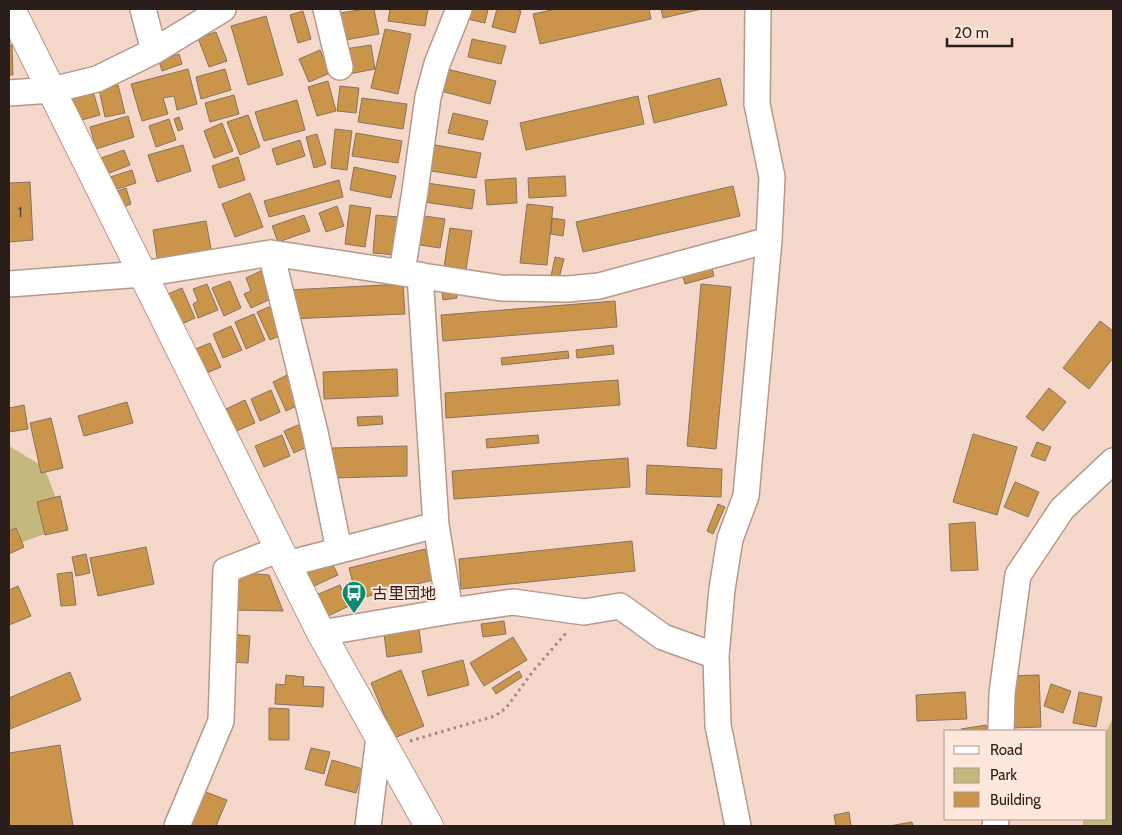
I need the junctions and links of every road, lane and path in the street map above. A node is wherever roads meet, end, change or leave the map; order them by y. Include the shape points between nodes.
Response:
1 (11, 9) edge
2 (143, 9) edge
3 (223, 9) edge
4 (326, 9) edge
5 (459, 9) edge
6 (758, 9) edge
7 (154, 51) junction
8 (340, 67) dead end
9 (52, 90) junction
10 (9, 92) edge
11 (769, 240) junction
12 (272, 253) junction
13 (411, 273) junction
14 (143, 274) junction
15 (9, 284) edge
16 (1113, 461) edge
17 (436, 525) junction
18 (339, 550) junction
19 (283, 557) junction
20 (450, 611) junction
21 (584, 612) junction
22 (321, 633) junction
23 (716, 656) junction
24 (1001, 730) edge
25 (382, 742) junction
26 (177, 826) edge
27 (368, 826) edge
28 (429, 826) edge
29 (738, 826) edge

1 - 9 street
2 - 7 street
3 - 7 street
4 - 8 street
5 - 13 street via 428,97 415,191
6 - 11 street via 757,104 772,177
7 - 9 street via 96,79
9 - 10 street
9 - 14 street
11 - 13 street via 599,286 568,289 501,288
11 - 23 street via 746,496 730,539
12 - 13 street
12 - 14 street
12 - 18 street via 315,432
13 - 17 street
14 - 15 street
14 - 19 street
16 - 24 street via 1062,509 1018,575 1002,693
17 - 18 street
17 - 20 street
18 - 19 street
19 - 22 street
19 - 26 street via 226,570 221,721
20 - 21 street via 513,602
20 - 22 street
21 - 23 street via 620,606 662,637
21 - 25 path via 506,708 494,716
22 - 25 street
23 - 29 street via 718,725
25 - 27 street
25 - 28 street

